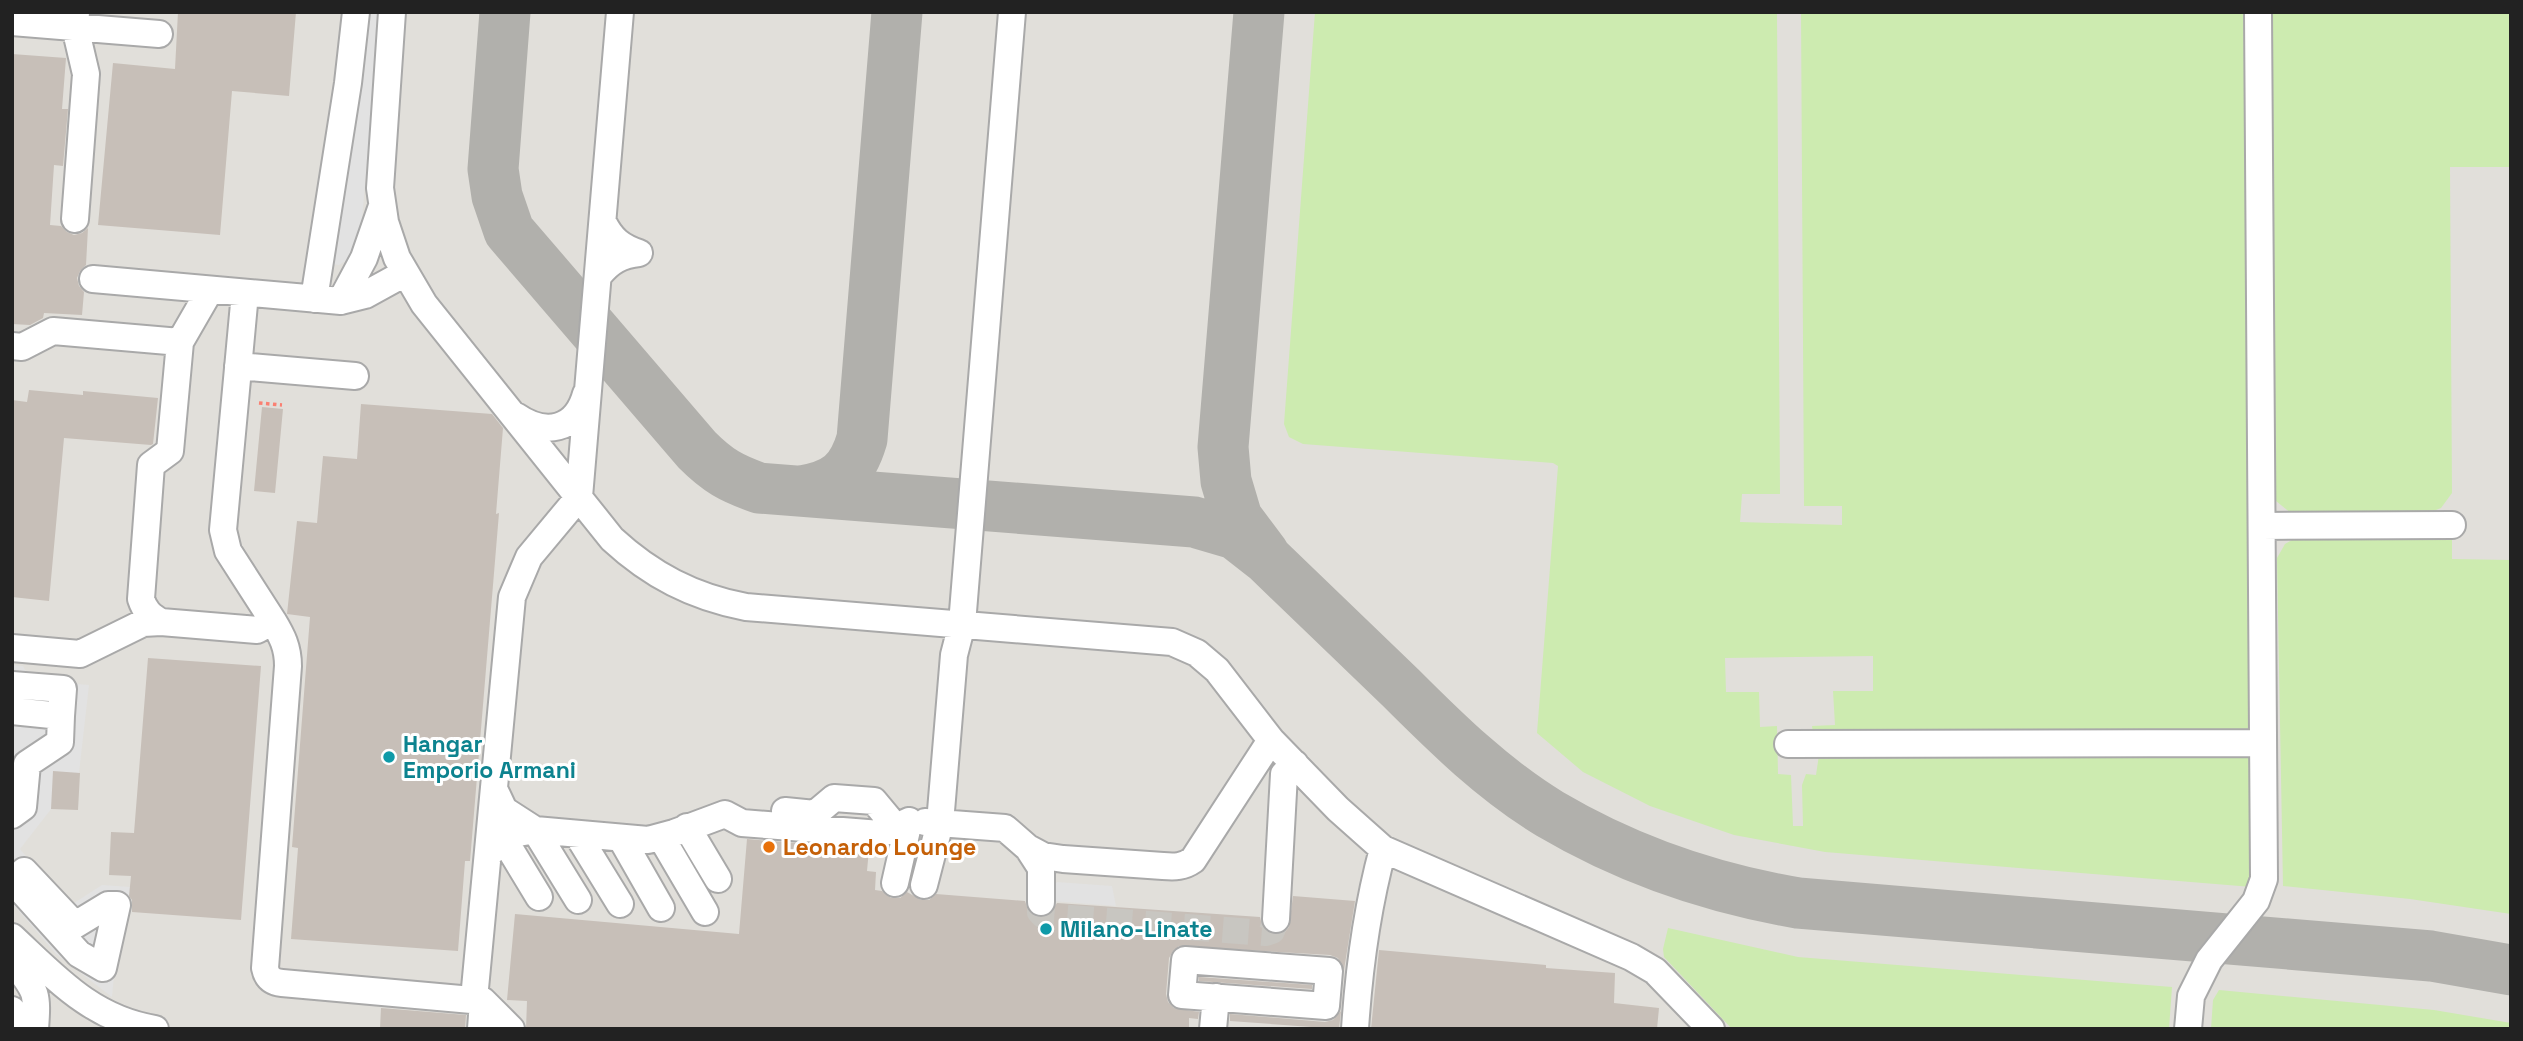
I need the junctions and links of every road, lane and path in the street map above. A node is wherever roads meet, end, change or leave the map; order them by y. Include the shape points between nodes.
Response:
1 (356, 12) edge
2 (610, 12) edge
3 (621, 12) edge
4 (1012, 12) edge
5 (2258, 12) edge
6 (392, 14) edge
7 (76, 20) edge
8 (12, 22) edge
9 (159, 34) dead end
10 (618, 40) junction
11 (382, 206) junction
12 (75, 219) dead end
13 (603, 222) junction
14 (405, 273) junction
15 (599, 275) junction
16 (93, 279) dead end
17 (210, 290) junction
18 (244, 293) junction
19 (314, 299) junction
20 (341, 301) junction
21 (180, 342) junction
22 (12, 346) edge
23 (238, 366) junction
24 (355, 376) dead end
25 (591, 376) junction
26 (259, 403) dead end
27 (282, 405) dead end
28 (513, 415) junction
29 (579, 497) junction
30 (2452, 525) dead end
31 (2262, 526) junction
32 (273, 621) junction
33 (161, 622) junction
34 (962, 624) junction
35 (12, 648) edge
36 (12, 685) edge
37 (12, 711) edge
38 (61, 716) junction
39 (1271, 740) junction
40 (2263, 743) junction
41 (1788, 744) dead end
42 (23, 759) edge
43 (1295, 764) junction
44 (495, 790) junction
45 (16, 803) edge
46 (725, 814) junction
47 (924, 822) junction
48 (668, 834) junction
49 (550, 836) junction
50 (1383, 849) junction
51 (1034, 858) junction
52 (600, 902) junction
53 (1041, 902) dead end
54 (1276, 919) dead end
55 (12, 924) edge
56 (12, 937) edge
57 (13, 961) edge
58 (55, 976) junction
59 (479, 1000) junction
60 (12, 1010) edge
61 (1214, 1016) edge
62 (19, 1029) edge
63 (35, 1029) edge
64 (155, 1029) edge
65 (481, 1029) edge
66 (511, 1029) edge
67 (1355, 1029) edge
68 (1711, 1029) edge
69 (2188, 1029) edge

1 - 19 lane
2 - 10 lane
3 - 10 lane
4 - 34 lane
5 - 31 lane
6 - 11 lane via 380,169
7 - 8 lane
7 - 9 lane
7 - 12 lane via 86,74
10 - 13 lane
11 - 14 lane
11 - 20 lane via 364,258
13 - 15 lane
13 - 15 lane via 618,244 650,254 618,258
14 - 20 lane via 365,295
14 - 28 lane via 424,304
15 - 25 lane
16 - 17 lane
17 - 18 lane
17 - 21 lane
18 - 19 lane
18 - 23 lane
19 - 20 lane
21 - 22 lane via 52,331 22,347
21 - 33 lane via 170,451 151,465 141,599 144,610
23 - 24 lane
23 - 32 lane via 223,530 228,551
25 - 28 lane via 583,402 564,425 545,429
25 - 29 lane
26 - 27 path
28 - 29 lane
29 - 34 lane via 611,538 647,569 719,602
29 - 44 lane via 529,557 512,597
30 - 31 lane
31 - 40 lane
32 - 33 lane via 257,630
32 - 59 lane via 284,639 288,666 267,975 282,983
33 - 35 lane via 143,623 80,654
34 - 39 lane via 1172,642 1217,670
34 - 47 lane
36 - 38 lane via 63,690
37 - 38 lane
38 - 42 lane via 60,742
39 - 43 lane
39 - 51 lane via 1193,860 1178,867
40 - 41 lane
40 - 69 lane via 2264,879 2256,901 2209,960 2191,996
42 - 45 lane via 27,764
43 - 50 lane
43 - 54 lane via 1284,774
44 - 49 lane
44 - 49 lane via 504,810
46 - 47 lane via 742,823 880,834
46 - 47 lane via 741,807 815,814 834,798 874,801
46 - 48 lane
47 - 47 lane via 918,885
47 - 51 lane via 1005,828
48 - 48 lane via 707,901
48 - 49 lane
49 - 52 lane
49 - 52 lane
49 - 52 lane
49 - 52 lane
49 - 59 lane
50 - 67 lane via 1369,910
50 - 68 lane via 1631,957 1655,971
51 - 53 lane
55 - 58 lane
56 - 58 lane
57 - 58 lane
57 - 63 lane via 34,989
58 - 64 lane via 92,1007
59 - 65 lane
59 - 66 lane
60 - 62 lane
61 - 61 lane via 1326,1006 1329,971 1185,960 1182,995

